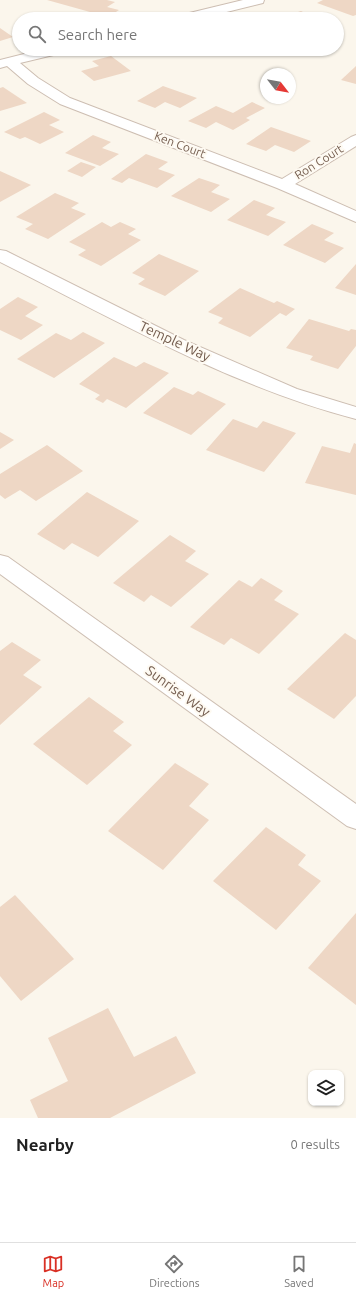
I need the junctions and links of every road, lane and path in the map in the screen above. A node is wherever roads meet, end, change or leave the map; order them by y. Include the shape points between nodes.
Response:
1 (258, 0) edge
2 (210, 12) edge
3 (33, 56) edge
4 (5, 63) edge
5 (356, 140) edge
6 (283, 185) junction
7 (356, 217) edge
8 (0, 255) edge
9 (356, 413) edge
10 (0, 563) edge
11 (356, 818) edge

1 - 2 street
3 - 4 street
4 - 6 street, Ken Court via 65,101
5 - 6 street, Ron Court
6 - 7 street, Ken Court
8 - 9 street, Temple Way via 177,344 290,392
10 - 11 street, Sunrise Way

